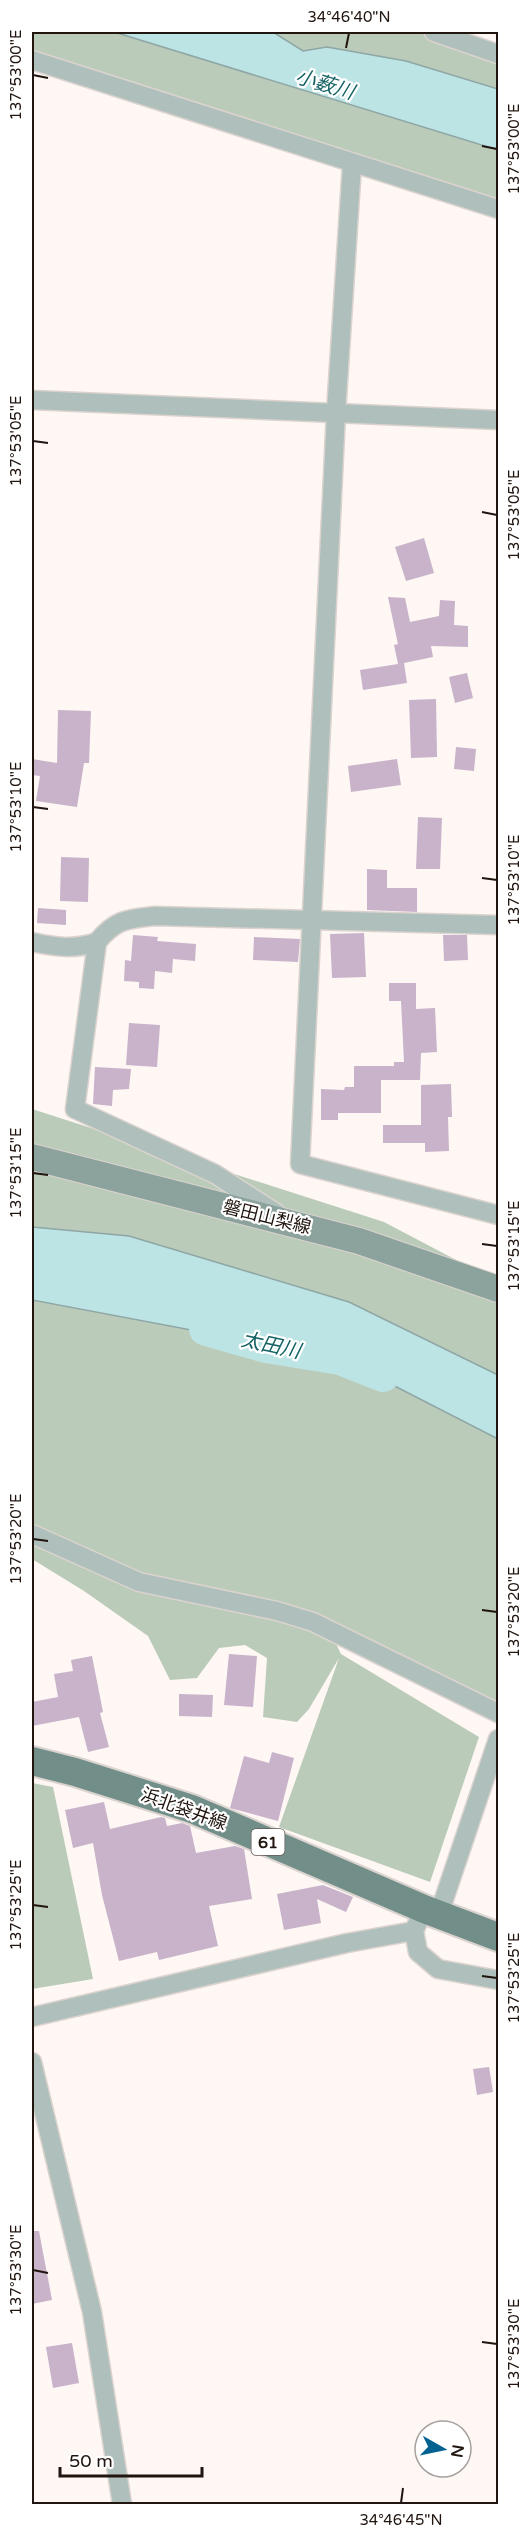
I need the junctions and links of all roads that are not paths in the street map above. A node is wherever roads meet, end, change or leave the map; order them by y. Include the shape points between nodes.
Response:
1 (434, 32) edge
2 (498, 54) edge
3 (32, 60) edge
4 (352, 164) junction
5 (498, 209) edge
6 (32, 400) edge
7 (336, 413) junction
8 (498, 420) edge
9 (313, 918) junction
10 (498, 925) edge
11 (32, 942) edge
12 (97, 942) junction
13 (32, 1157) edge
14 (498, 1215) edge
15 (297, 1224) junction
16 (498, 1288) edge
17 (32, 1534) edge
18 (498, 1713) edge
19 (498, 1739) edge
20 (32, 1761) edge
21 (426, 1918) junction
22 (498, 1937) edge
23 (498, 1980) edge
24 (32, 2017) edge
25 (32, 2062) edge
26 (122, 2505) edge

1 - 2 street
3 - 4 street
4 - 5 street
4 - 7 street
6 - 7 street
7 - 8 street
7 - 9 street
9 - 10 street
9 - 12 street via 155,916 109,927
9 - 14 street via 300,1164
11 - 12 street via 79,948
12 - 15 street via 75,1109 215,1174
13 - 15 main road, 磐田山梨線
15 - 16 main road, 磐田山梨線
17 - 18 street via 139,1582 314,1622
19 - 21 street
20 - 21 main road, 浜北袋井線 / 61 via 192,1809
21 - 22 main road, 浜北袋井線 / 61
21 - 23 street via 418,1952 438,1969
21 - 24 street via 347,1943
25 - 26 street via 92,2312

